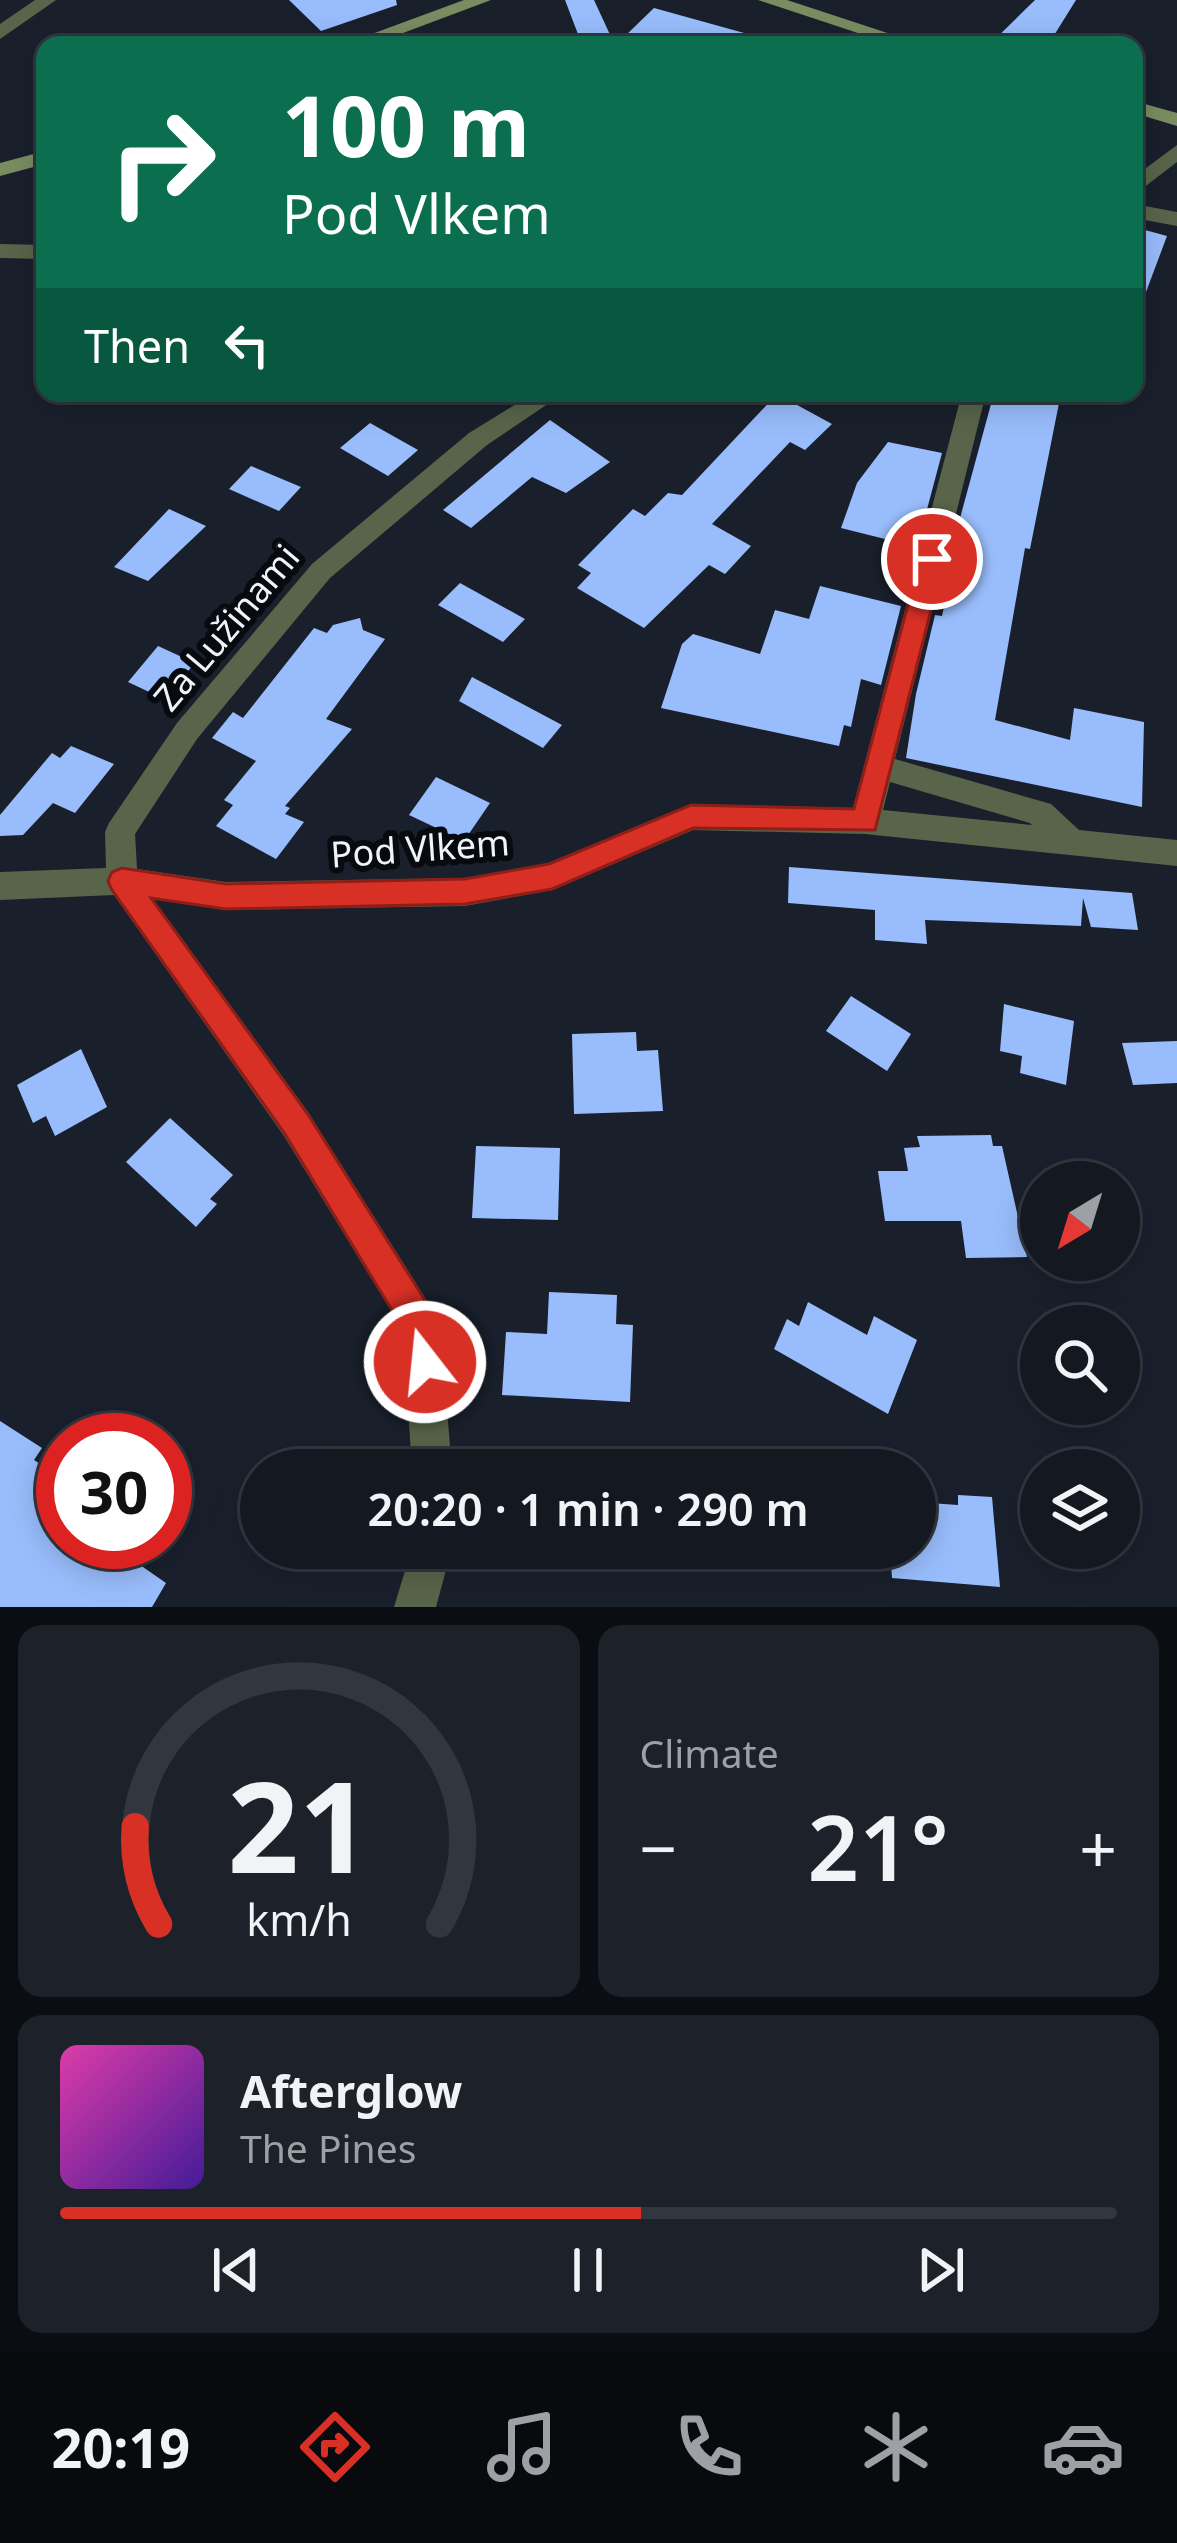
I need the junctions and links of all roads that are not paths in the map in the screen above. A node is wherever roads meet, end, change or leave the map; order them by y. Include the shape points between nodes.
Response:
1 (47, 0) edge
2 (482, 0) edge
3 (767, 0) edge
4 (0, 33) edge
5 (378, 36) edge
6 (885, 36) edge
7 (1143, 110) edge
8 (1177, 120) edge
9 (1177, 151) edge
10 (36, 160) edge
11 (0, 170) edge
12 (1143, 180) edge
13 (1143, 213) edge
14 (1177, 219) edge
15 (0, 251) edge
16 (36, 252) edge
17 (538, 402) edge
18 (972, 402) edge
19 (880, 766) junction
20 (865, 821) junction
21 (1071, 842) junction
22 (1177, 853) edge
23 (122, 881) junction
24 (0, 886) edge
25 (431, 1449) edge
26 (425, 1569) edge
27 (415, 1607) edge

1 - 4 street
2 - 5 street
3 - 6 street
7 - 8 street
9 - 12 street
10 - 11 street
13 - 14 street
15 - 16 street
17 - 23 street, Za Lužinami via 478,440 321,571 188,731 120,832
18 - 19 street
19 - 20 street
19 - 21 street, Pod Vlkem via 1040,813
20 - 21 street, Pod Vlkem
20 - 23 street, Pod Vlkem via 691,817 552,876 465,892 226,896
21 - 22 street, Pod Vlkem
23 - 24 street
23 - 25 street via 296,1124 421,1325
26 - 27 street

